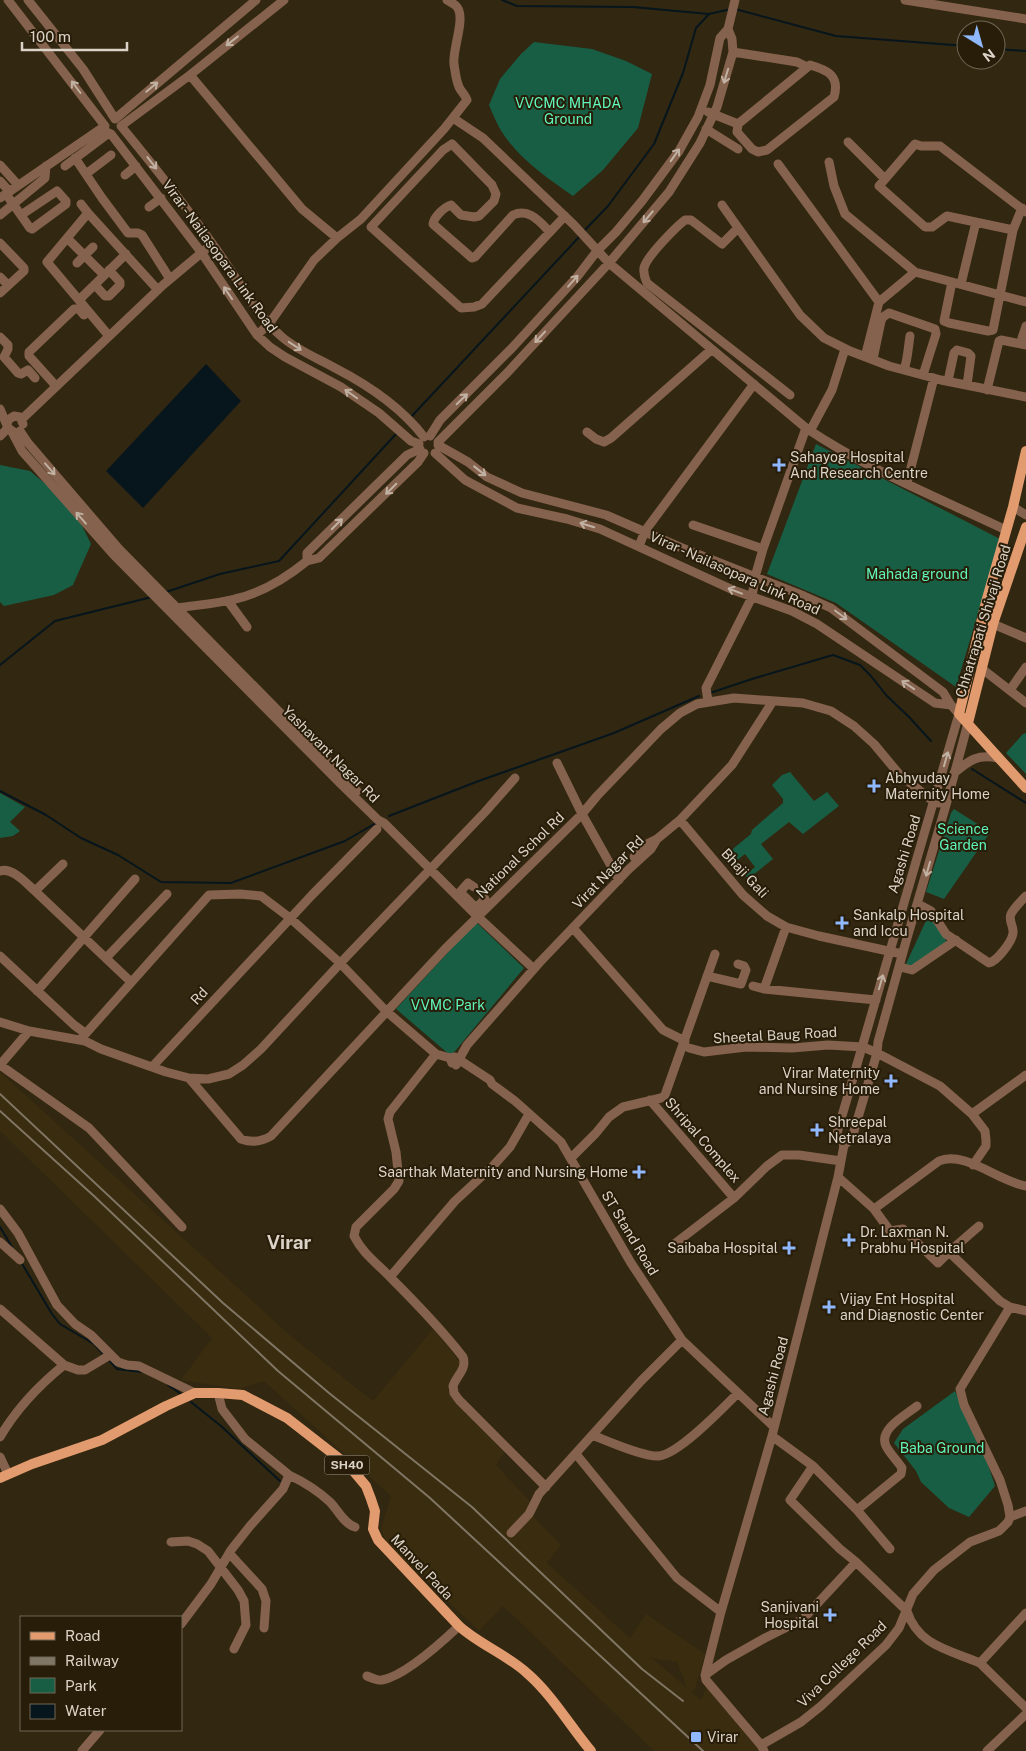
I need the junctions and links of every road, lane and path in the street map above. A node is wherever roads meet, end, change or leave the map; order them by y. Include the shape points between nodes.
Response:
1 (22, 0) edge
2 (28, 0) edge
3 (256, 0) edge
4 (284, 0) edge
5 (447, 0) edge
6 (734, 0) edge
7 (905, 0) edge
8 (11, 4) edge
9 (960, 5) edge
10 (242, 11) junction
11 (1026, 19) edge
12 (254, 25) junction
13 (728, 27) junction
14 (734, 52) junction
15 (807, 67) junction
16 (190, 74) junction
17 (701, 109) junction
18 (713, 114) junction
19 (453, 118) junction
20 (118, 122) junction
21 (738, 124) junction
22 (706, 129) junction
23 (108, 131) junction
24 (443, 131) junction
25 (848, 142) dead end
26 (452, 144) junction
27 (738, 149) dead end
28 (111, 155) dead end
29 (75, 158) junction
30 (829, 162) dead end
31 (778, 164) dead end
32 (0, 165) edge
33 (46, 166) junction
34 (65, 166) dead end
35 (136, 166) junction
36 (86, 174) junction
37 (125, 175) dead end
38 (885, 179) junction
39 (0, 180) edge
40 (18, 185) junction
41 (5, 194) edge
42 (160, 198) junction
43 (81, 204) dead end
44 (14, 205) junction
45 (722, 205) dead end
46 (149, 207) dead end
47 (1024, 210) edge
48 (88, 213) junction
49 (0, 214) edge
50 (21, 215) junction
51 (565, 216) junction
52 (361, 219) junction
53 (976, 222) junction
54 (371, 227) junction
55 (738, 228) junction
56 (1013, 230) junction
57 (550, 232) junction
58 (67, 238) junction
59 (337, 238) junction
60 (0, 243) edge
61 (212, 244) junction
62 (93, 247) dead end
63 (595, 248) junction
64 (201, 252) junction
65 (126, 254) junction
66 (84, 256) junction
67 (77, 263) dead end
68 (609, 263) junction
69 (107, 272) junction
70 (915, 272) junction
71 (0, 277) edge
72 (170, 279) junction
73 (954, 283) junction
74 (95, 284) junction
75 (8, 285) junction
76 (158, 290) junction
77 (0, 292) edge
78 (1001, 295) junction
79 (80, 299) junction
80 (879, 302) junction
81 (1026, 302) edge
82 (940, 317) dead end
83 (269, 324) junction
84 (1026, 326) edge
85 (258, 335) junction
86 (910, 336) dead end
87 (0, 337) edge
88 (107, 338) junction
89 (1024, 341) edge
90 (845, 349) junction
91 (711, 350) junction
92 (870, 358) junction
93 (904, 368) junction
94 (924, 373) junction
95 (35, 378) dead end
96 (934, 378) junction
97 (948, 382) junction
98 (754, 384) junction
99 (967, 385) junction
100 (56, 386) junction
101 (987, 390) junction
102 (790, 395) dead end
103 (1026, 398) edge
104 (388, 402) junction
105 (0, 409) edge
106 (379, 413) junction
107 (19, 418) junction
108 (12, 429) junction
109 (808, 430) junction
110 (588, 432) dead end
111 (0, 436) edge
112 (427, 444) junction
113 (1026, 451) edge
114 (907, 483) junction
115 (1013, 508) junction
116 (1026, 516) edge
117 (693, 525) dead end
118 (1026, 527) edge
119 (1006, 530) junction
120 (644, 531) junction
121 (639, 546) junction
122 (763, 549) junction
123 (307, 561) junction
124 (754, 577) junction
125 (752, 596) junction
126 (228, 601) junction
127 (166, 602) junction
128 (177, 608) junction
129 (993, 624) junction
130 (246, 627) dead end
131 (1026, 638) edge
132 (1026, 667) edge
133 (981, 668) junction
134 (1010, 690) junction
135 (707, 696) junction
136 (773, 701) junction
137 (1026, 702) edge
138 (951, 705) junction
139 (959, 714) junction
140 (968, 723) junction
141 (998, 758) junction
142 (557, 763) dead end
143 (954, 773) junction
144 (515, 778) dead end
145 (1026, 788) edge
146 (934, 802) junction
147 (946, 806) junction
148 (582, 814) junction
149 (680, 820) junction
150 (381, 826) junction
151 (63, 864) dead end
152 (432, 869) junction
153 (0, 871) edge
154 (617, 878) junction
155 (135, 880) dead end
156 (474, 887) dead end
157 (35, 891) junction
158 (167, 894) dead end
159 (482, 894) dead end
160 (1026, 896) edge
161 (918, 904) junction
162 (475, 912) junction
163 (290, 918) junction
164 (786, 927) junction
165 (573, 928) junction
166 (85, 938) junction
167 (956, 940) junction
168 (889, 951) junction
169 (902, 954) junction
170 (0, 956) edge
171 (718, 956) dead end
172 (106, 958) junction
173 (340, 963) junction
174 (738, 964) dead end
175 (532, 967) junction
176 (904, 968) dead end
177 (710, 977) junction
178 (131, 982) junction
179 (754, 986) dead end
180 (764, 989) junction
181 (37, 991) junction
182 (876, 1000) junction
183 (386, 1011) junction
184 (0, 1022) edge
185 (30, 1031) junction
186 (83, 1037) junction
187 (687, 1044) junction
188 (863, 1047) junction
189 (877, 1053) junction
190 (436, 1054) junction
191 (454, 1061) junction
192 (152, 1067) junction
193 (1026, 1075) edge
194 (189, 1078) junction
195 (650, 1100) junction
196 (529, 1114) junction
197 (972, 1114) junction
198 (844, 1145) junction
199 (571, 1158) junction
200 (841, 1161) junction
201 (973, 1165) junction
202 (838, 1177) junction
203 (1026, 1186) edge
204 (734, 1198) junction
205 (0, 1209) edge
206 (874, 1209) junction
207 (979, 1226) dead end
208 (182, 1227) dead end
209 (0, 1242) edge
210 (673, 1245) dead end
211 (949, 1252) junction
212 (20, 1260) dead end
213 (390, 1277) junction
214 (1010, 1307) junction
215 (0, 1309) edge
216 (1026, 1311) edge
217 (682, 1340) junction
218 (110, 1356) junction
219 (64, 1365) junction
220 (195, 1393) junction
221 (218, 1393) junction
222 (738, 1393) junction
223 (917, 1406) dead end
224 (773, 1432) junction
225 (592, 1435) junction
226 (0, 1437) edge
227 (576, 1454) junction
228 (0, 1457) edge
229 (813, 1466) junction
230 (289, 1475) junction
231 (4, 1476) edge
232 (546, 1487) junction
233 (857, 1510) junction
234 (1026, 1511) edge
235 (1010, 1517) junction
236 (356, 1527) dead end
237 (511, 1533) dead end
238 (171, 1542) dead end
239 (890, 1549) dead end
240 (229, 1553) junction
241 (854, 1564) junction
242 (221, 1566) junction
243 (907, 1611) junction
244 (721, 1612) junction
245 (1026, 1613) edge
246 (182, 1623) edge
247 (459, 1626) junction
248 (264, 1628) dead end
249 (234, 1649) dead end
250 (980, 1664) junction
251 (705, 1675) junction
252 (367, 1676) dead end
253 (1026, 1708) edge
254 (1026, 1714) edge
255 (99, 1731) edge
256 (762, 1748) edge
257 (82, 1751) edge
258 (591, 1751) edge
259 (987, 1751) edge

1 - 8 street
2 - 20 street, Virar - Nailasopara Link Road via 83,69
3 - 10 street
4 - 12 street
5 - 19 street via 457,7 459,13 453,61 459,88 467,100
6 - 13 street
7 - 9 street
23 -> 8 street, Virar - Nailasopara Link Road
9 - 11 street
10 - 12 street
20 -> 10 street
12 -> 16 street
13 - 14 street
13 - 17 street via 720,38
14 - 15 street via 797,62
14 -> 18 street
15 - 21 street
15 - 21 street via 826,69 835,81 834,97 767,150 758,152 752,149 737,132
16 - 20 street
16 - 59 street via 302,209
17 - 18 street
63 -> 17 street via 616,232 661,176
18 - 21 street
18 - 22 street
19 - 24 street
19 - 51 street via 483,138
20 - 23 street via 107,121
20 - 23 street via 118,133
20 -> 61 street, Virar - Nailasopara Link Road
22 - 27 street
22 -> 68 street via 669,192
23 - 29 street
23 - 33 street
23 - 35 street, Virar - Nailasopara Link Road
24 - 26 street
24 - 52 street
25 - 38 street
26 - 54 street
26 - 57 street via 492,185 496,194 494,202 479,216 462,215 448,206 433,224 472,258 518,213 532,215
28 - 36 street
29 - 34 street
29 - 36 street
30 - 70 street via 845,214
31 - 80 street
32 - 40 street
33 - 40 street
33 - 44 street via 44,178
35 - 37 street
35 - 42 street, Virar - Nailasopara Link Road
36 - 72 street via 128,233 142,235
38 - 47 street via 915,144 940,146
38 - 53 street via 879,186 925,227 932,227 947,216
39 - 41 street
40 - 41 street
41 - 44 street
42 - 46 street
42 - 64 street, Virar - Nailasopara Link Road
43 - 48 street
44 - 49 street
44 - 50 street
45 - 55 street
47 - 56 street
48 - 58 street
48 - 65 street
50 - 50 street via 57,191 66,202 32,228
51 - 57 street
51 - 63 street
52 - 54 street
52 - 59 street
53 - 56 street
53 - 73 street
54 - 57 street via 461,308 482,304
55 - 90 street via 800,315 824,338
55 - 102 street via 722,244 691,220 685,220 649,259 644,275 648,283 699,325
56 - 78 street
58 - 66 street
58 - 79 street via 47,262
59 - 83 street via 314,260
60 - 75 street via 24,268
61 - 64 street
61 - 83 street, Virar - Nailasopara Link Road
62 - 66 street
63 - 68 street
112 -> 63 street via 440,420 577,277
64 - 72 street
85 -> 64 street, Virar - Nailasopara Link Road
65 - 69 street
65 - 76 street
66 - 67 street
66 - 69 street
68 - 91 street
68 -> 112 street via 507,373
69 - 74 street
69 - 74 street via 120,285 105,296
70 - 73 street
70 - 80 street
71 - 75 street
72 - 76 street
73 - 78 street
73 - 78 street via 944,319 950,324 993,330
73 - 82 street
74 - 79 street
75 - 77 street
76 - 88 street
78 - 81 street
79 - 88 street
80 - 92 street
83 - 85 street
83 -> 104 street, Virar - Nailasopara Link Road via 283,338
84 - 89 street
106 -> 85 street, Virar - Nailasopara Link Road via 341,387 270,348
86 - 93 street
87 - 95 street via 8,345 4,356 18,373 28,370
88 - 100 street
88 - 100 street via 79,309 74,309 29,352
89 - 101 street via 998,341
90 - 92 street
90 - 109 street via 832,390
91 - 98 street
91 - 110 street via 611,438 604,442
92 - 93 street
92 - 94 street via 883,317 889,313 932,327 936,332
93 - 94 street
94 - 96 street
96 - 97 street
96 - 114 street
97 - 99 street
97 - 99 street via 957,350 971,356
98 - 109 street
98 - 120 street
99 - 101 street
100 - 107 street
101 - 103 street
104 - 106 street
104 - 112 street, Virar - Nailasopara Link Road via 418,429
105 - 107 street
105 - 108 street
106 - 112 street, Virar - Nailasopara Link Road
107 - 108 street via 23,424
107 - 108 street via 10,418
108 - 111 street
108 - 127 street, Yashavant Nagar Rd via 22,451
109 - 114 street
109 - 122 street
112 -> 120 street, Virar - Nailasopara Link Road via 522,492 606,514
121 -> 112 street, Virar - Nailasopara Link Road via 568,519 517,508 465,480
112 -> 123 street via 418,462 319,558
123 -> 112 street via 306,553 311,548 407,455
113 - 115 main road
114 - 119 street
115 - 116 street
115 - 119 main road
117 - 122 street
118 - 129 main road, Chhatrapati Shivaji Road
119 - 139 main road
120 - 121 street
120 - 124 street, Virar - Nailasopara Link Road
125 -> 121 street, Virar - Nailasopara Link Road
122 - 124 street
123 - 126 street via 287,577
124 - 125 street
124 -> 138 street, Virar - Nailasopara Link Road via 831,608 943,692
125 - 135 street
138 -> 125 street, Virar - Nailasopara Link Road via 935,703 818,624
126 - 128 street
126 - 130 street
127 - 128 street
127 - 150 street, Yashavant Nagar Rd
128 - 150 street via 382,816
129 - 131 street
129 - 133 main road, Chhatrapati Shivaji Road
132 - 134 street
133 - 134 street
133 - 140 main road, Chhatrapati Shivaji Road
134 - 137 street
135 - 136 street, National Schol Rd
135 - 148 street, National Schol Rd via 661,729
136 - 146 street, National Schol Rd via 803,703 831,711 854,726 899,774
136 - 149 street, Virat Nagar Rd via 732,765
138 - 139 street
139 - 140 main road
146 -> 139 street, Agashi Road
140 - 141 main road
140 - 143 street, Agashi Road
141 - 143 street via 977,757
141 - 145 main road
142 - 148 street
143 - 147 street, Agashi Road
144 - 152 street
146 - 147 street
146 - 168 street, Agashi Road
147 -> 161 street, Agashi Road
148 - 154 street
148 - 162 street, National Schol Rd
149 - 154 street, Virat Nagar Rd via 647,844
149 - 164 street, Bhaji Gali via 743,895 767,916
150 - 152 street, Yashavant Nagar Rd
150 - 163 street, Rd
151 - 157 street
152 - 162 street, Yashavant Nagar Rd
152 - 173 street
153 - 157 street via 10,870
154 - 165 street, Virat Nagar Rd
154 - 175 street
155 - 166 street
156 - 162 street via 468,883 460,892
157 - 166 street
158 - 172 street
159 - 162 street via 485,899
160 - 167 street via 1012,913 1013,934 996,961 989,963
161 - 167 street via 931,911 946,934
161 - 169 street, Agashi Road
162 - 175 street, Yashavant Nagar Rd
162 - 183 street, National Schol Rd
163 - 173 street
163 - 178 street via 261,896 209,895
163 - 192 street, Rd
164 - 168 street, Bhaji Gali
164 - 180 street
165 - 175 street, Virat Nagar Rd
165 - 187 street, Sheetal Baug Road via 663,1030
166 - 172 street
166 - 181 street
167 - 176 street via 912,970
168 - 169 street, Bhaji Gali
182 -> 168 street, Agashi Road
169 - 189 street, Agashi Road
170 - 181 street
171 - 177 street
172 - 178 street
173 - 183 street
173 - 194 street via 243,1066 208,1080
174 - 177 street via 746,968 741,984
175 - 191 street, Virat Nagar Rd
177 - 187 street
178 - 186 street
179 - 180 street
180 - 182 street
181 - 186 street
182 - 188 street, Agashi Road
183 - 190 street
183 - 194 street, National Schol Rd via 271,1136 262,1141 241,1139
184 - 185 street
185 - 186 street
185 - 208 street via 0,1065 89,1128
186 - 192 street via 101,1049
187 - 188 street, Sheetal Baug Road via 704,1052 828,1044
187 - 195 street via 665,1095
188 - 189 street, Sheetal Baug Road
188 - 198 street, Agashi Road via 837,1133
189 - 197 street, Sheetal Baug Road via 940,1086
189 - 198 street, Agashi Road via 852,1138
190 - 191 street, ST Stand Road
190 - 213 street via 390,1112 388,1119 399,1181 356,1227 354,1236 359,1246
191 - 196 street, ST Stand Road via 487,1084 492,1084
192 - 194 street
193 - 197 street
195 - 199 street via 623,1107 609,1117
195 - 204 street, Shripal Complex
196 - 199 street, ST Stand Road via 561,1142
196 - 213 street via 510,1147 455,1201
197 - 201 street, Sheetal Baug Road via 985,1131 986,1140 986,1146
198 - 200 street, Agashi Road
199 - 217 street, ST Stand Road via 630,1263
200 - 202 street, Agashi Road
200 - 204 street via 782,1156
201 - 203 street via 1015,1185
201 - 206 street via 957,1158 939,1161
202 - 206 street
202 - 224 street, Agashi Road
204 - 210 street
205 - 218 street via 18,1233 57,1305 75,1324 92,1335
206 - 211 street via 890,1231 903,1229 938,1263
207 - 211 street
209 - 212 street
211 - 214 street
213 - 232 street via 463,1357 464,1368 453,1386 454,1393
214 - 216 street
214 - 235 street via 960,1389 964,1405 1000,1480
215 - 219 street
217 - 222 street, ST Stand Road
217 - 225 street
218 - 219 street via 85,1370
218 - 220 street
219 - 226 street via 38,1387 11,1418
220 - 221 main road, Manvel Pada / SH40
220 - 231 main road, Manvel Pada / SH40 via 102,1440
221 - 230 street via 222,1410 245,1438
221 - 247 main road, Manvel Pada / SH40 via 243,1395 287,1418 350,1467 366,1486 371,1499 375,1511 373,1529 378,1540
222 - 224 street, ST Stand Road
222 - 225 street via 702,1428 660,1456
223 - 233 street via 884,1435 885,1444 902,1468 901,1474
224 - 229 street, ST Stand Road
224 - 244 street, Agashi Road
225 - 227 street
227 - 232 street
227 - 244 street via 677,1578
228 - 231 street
229 - 233 street, ST Stand Road
229 - 241 street via 790,1500
230 - 236 street via 320,1493 348,1524
230 - 240 street via 284,1489
232 - 237 street
233 - 239 street, ST Stand Road
234 - 235 street
235 - 243 street, Viva College Road via 999,1531 970,1542 934,1570 913,1594
238 - 242 street via 198,1544
240 - 242 street
240 - 248 street via 262,1589 266,1601
241 - 243 street
241 - 251 street via 803,1619 726,1660
242 - 246 street
242 - 249 street via 244,1601 246,1625
243 - 250 street via 916,1631 931,1643
243 - 256 street, Viva College Road via 894,1637 821,1706
244 - 251 street, Agashi Road
245 - 250 street
247 - 252 street via 397,1674 381,1680
247 - 258 main road, Manvel Pada / SH40 via 529,1674
250 - 253 street
251 - 256 street
254 - 259 street
255 - 257 street

